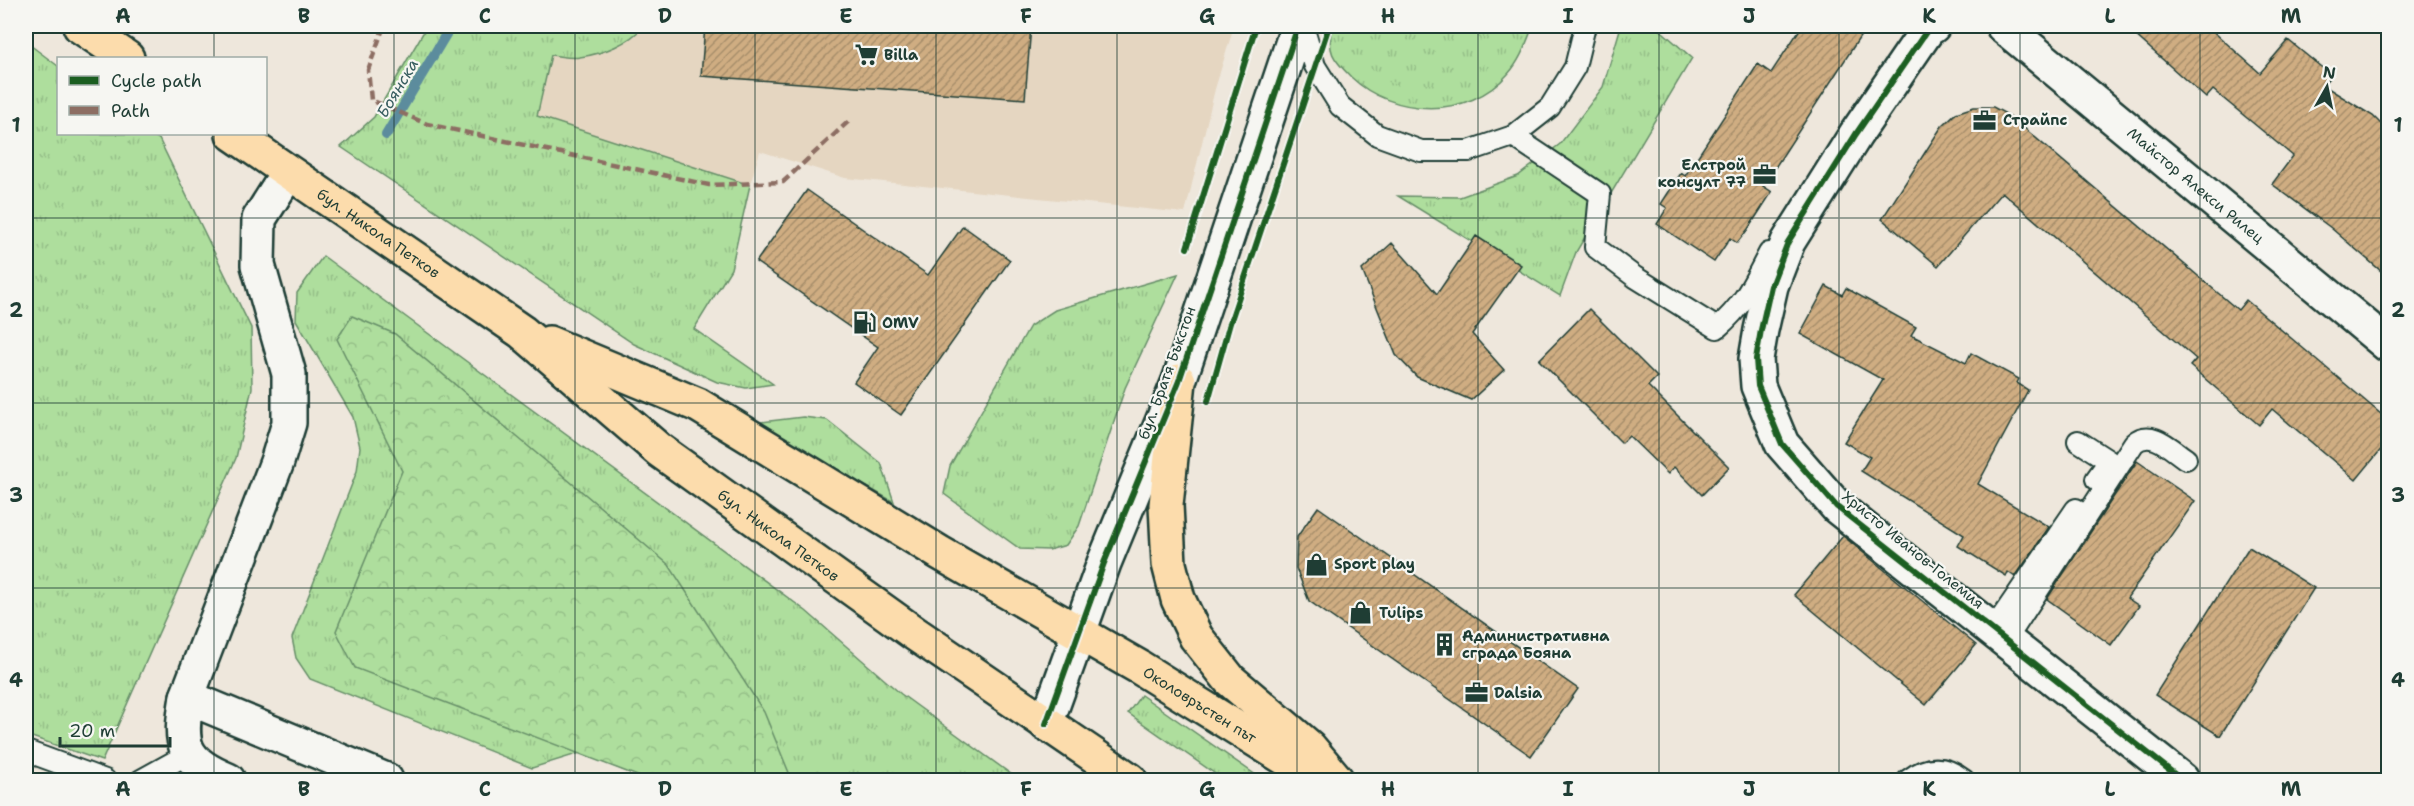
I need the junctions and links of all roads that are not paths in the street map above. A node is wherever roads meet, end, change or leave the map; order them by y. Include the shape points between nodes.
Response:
1 (80, 26) edge
2 (1301, 26) edge
3 (1585, 26) edge
4 (1934, 26) edge
5 (2003, 26) edge
6 (126, 57) edge
7 (234, 135) edge
8 (1513, 136) junction
9 (288, 173) junction
10 (1788, 242) junction
11 (522, 332) junction
12 (2388, 345) edge
13 (1179, 381) junction
14 (2078, 441) dead end
15 (2186, 459) dead end
16 (1078, 631) junction
17 (1999, 635) junction
18 (187, 697) junction
19 (1046, 724) junction
20 (26, 751) edge
21 (188, 754) junction
22 (105, 780) edge
23 (141, 780) edge
24 (228, 780) edge
25 (386, 780) edge
26 (1130, 780) edge
27 (1320, 780) edge
28 (1337, 780) edge
29 (1908, 780) edge
30 (1964, 780) edge
31 (2182, 780) edge

1 - 6 highway
2 - 8 lane via 1315,66 1340,106 1377,135 1421,151 1469,151
2 - 13 street, бул. Братя Бъкстон
3 - 8 lane via 1575,67 1550,106
4 - 10 street, Христо Иванов-Големия via 1856,134
5 - 12 street, Майстор Алекси Рилец
7 - 9 highway, бул. Никола Петков
8 - 10 lane via 1600,194 1595,247 1717,328 1735,313 1771,250
9 - 11 highway, бул. Никола Петков
9 - 18 street via 259,219 258,265 288,374 289,423
10 - 17 street, Христо Иванов-Големия via 1771,286 1756,359 1758,386 1782,444 1837,507
11 - 16 highway, бул. Никола Петков via 698,405 940,553
11 - 19 highway, бул. Никола Петков via 659,450
13 - 16 street, бул. Братя Бъкстон
13 - 28 highway via 1166,505 1169,564 1178,599 1196,638 1230,680 1309,747
14 - 17 lane via 2109,461
15 - 17 lane via 2151,436 2134,443
16 - 19 street, бул. Братя Бъкстон
16 - 27 highway, Околовръстен път
17 - 31 street, Христо Иванов-Големия
18 - 21 street via 182,728
18 - 25 street
19 - 26 highway
20 - 22 lane
21 - 23 lane
21 - 24 street via 209,772
29 - 30 lane via 1919,771 1940,768

